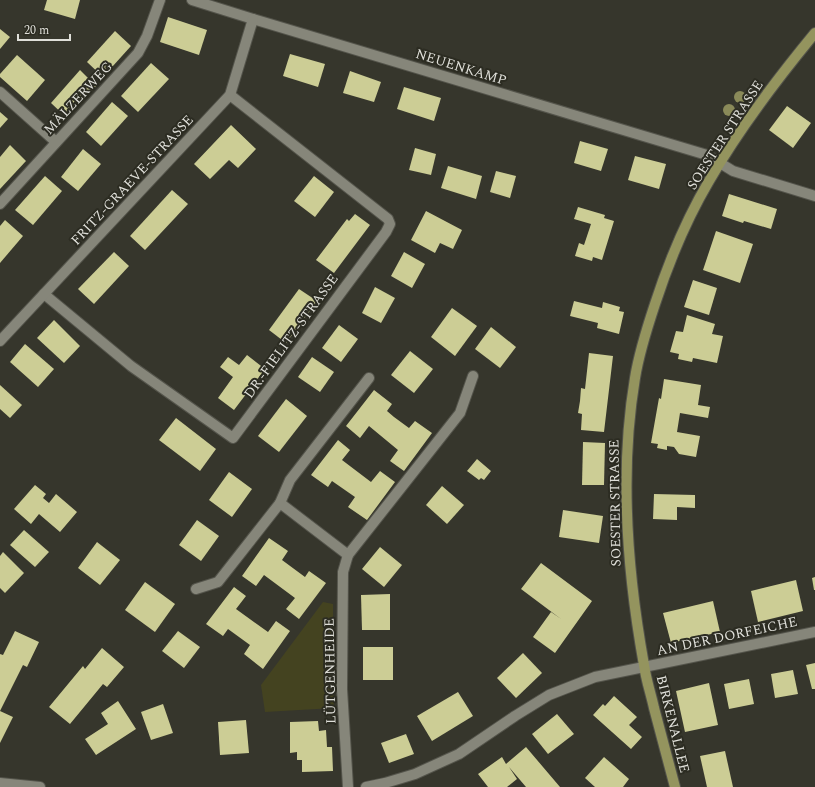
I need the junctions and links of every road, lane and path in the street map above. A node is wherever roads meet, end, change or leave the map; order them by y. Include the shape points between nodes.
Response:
1 (160, 0) edge
2 (192, 0) edge
3 (253, 20) junction
4 (815, 32) edge
5 (0, 92) edge
6 (230, 95) junction
7 (56, 142) junction
8 (720, 162) junction
9 (815, 196) edge
10 (0, 204) edge
11 (44, 294) junction
12 (0, 341) edge
13 (473, 376) dead end
14 (369, 378) dead end
15 (280, 503) junction
16 (348, 556) junction
17 (196, 589) dead end
18 (815, 632) edge
19 (644, 668) junction
20 (0, 783) edge
21 (13, 786) edge
22 (40, 787) edge
23 (348, 787) edge
24 (366, 787) edge
25 (675, 787) edge

1 - 7 street, MÄLZERWEG via 138,53
2 - 3 street, NEUENKAMP
3 - 6 street, FRITZ-GRAEVE-STRASSE
3 - 8 street, NEUENKAMP via 699,153
4 - 8 main road, SOESTER STRASSE via 771,88
5 - 7 street
6 - 11 street, FRITZ-GRAEVE-STRASSE
6 - 11 street, DR.-FIELITZ-STRASSE via 388,219 390,224 233,438 131,366
7 - 10 street, MÄLZERWEG
8 - 9 street, NEUENKAMP via 733,171
8 - 19 main road, SOESTER STRASSE via 684,229 667,271 647,328 635,377 628,433 626,498 630,575
11 - 12 street, FRITZ-GRAEVE-STRASSE
13 - 16 street, LÜTGENHEIDE via 460,413
14 - 15 street via 290,480
15 - 16 street
15 - 17 street via 218,582
16 - 23 street, LÜTGENHEIDE via 343,572 342,674
18 - 19 street, AN DER DORFEICHE
19 - 24 street via 595,677 557,691 459,754 415,774
19 - 25 main road, BIRKENALLEE
20 - 21 street
21 - 22 street

